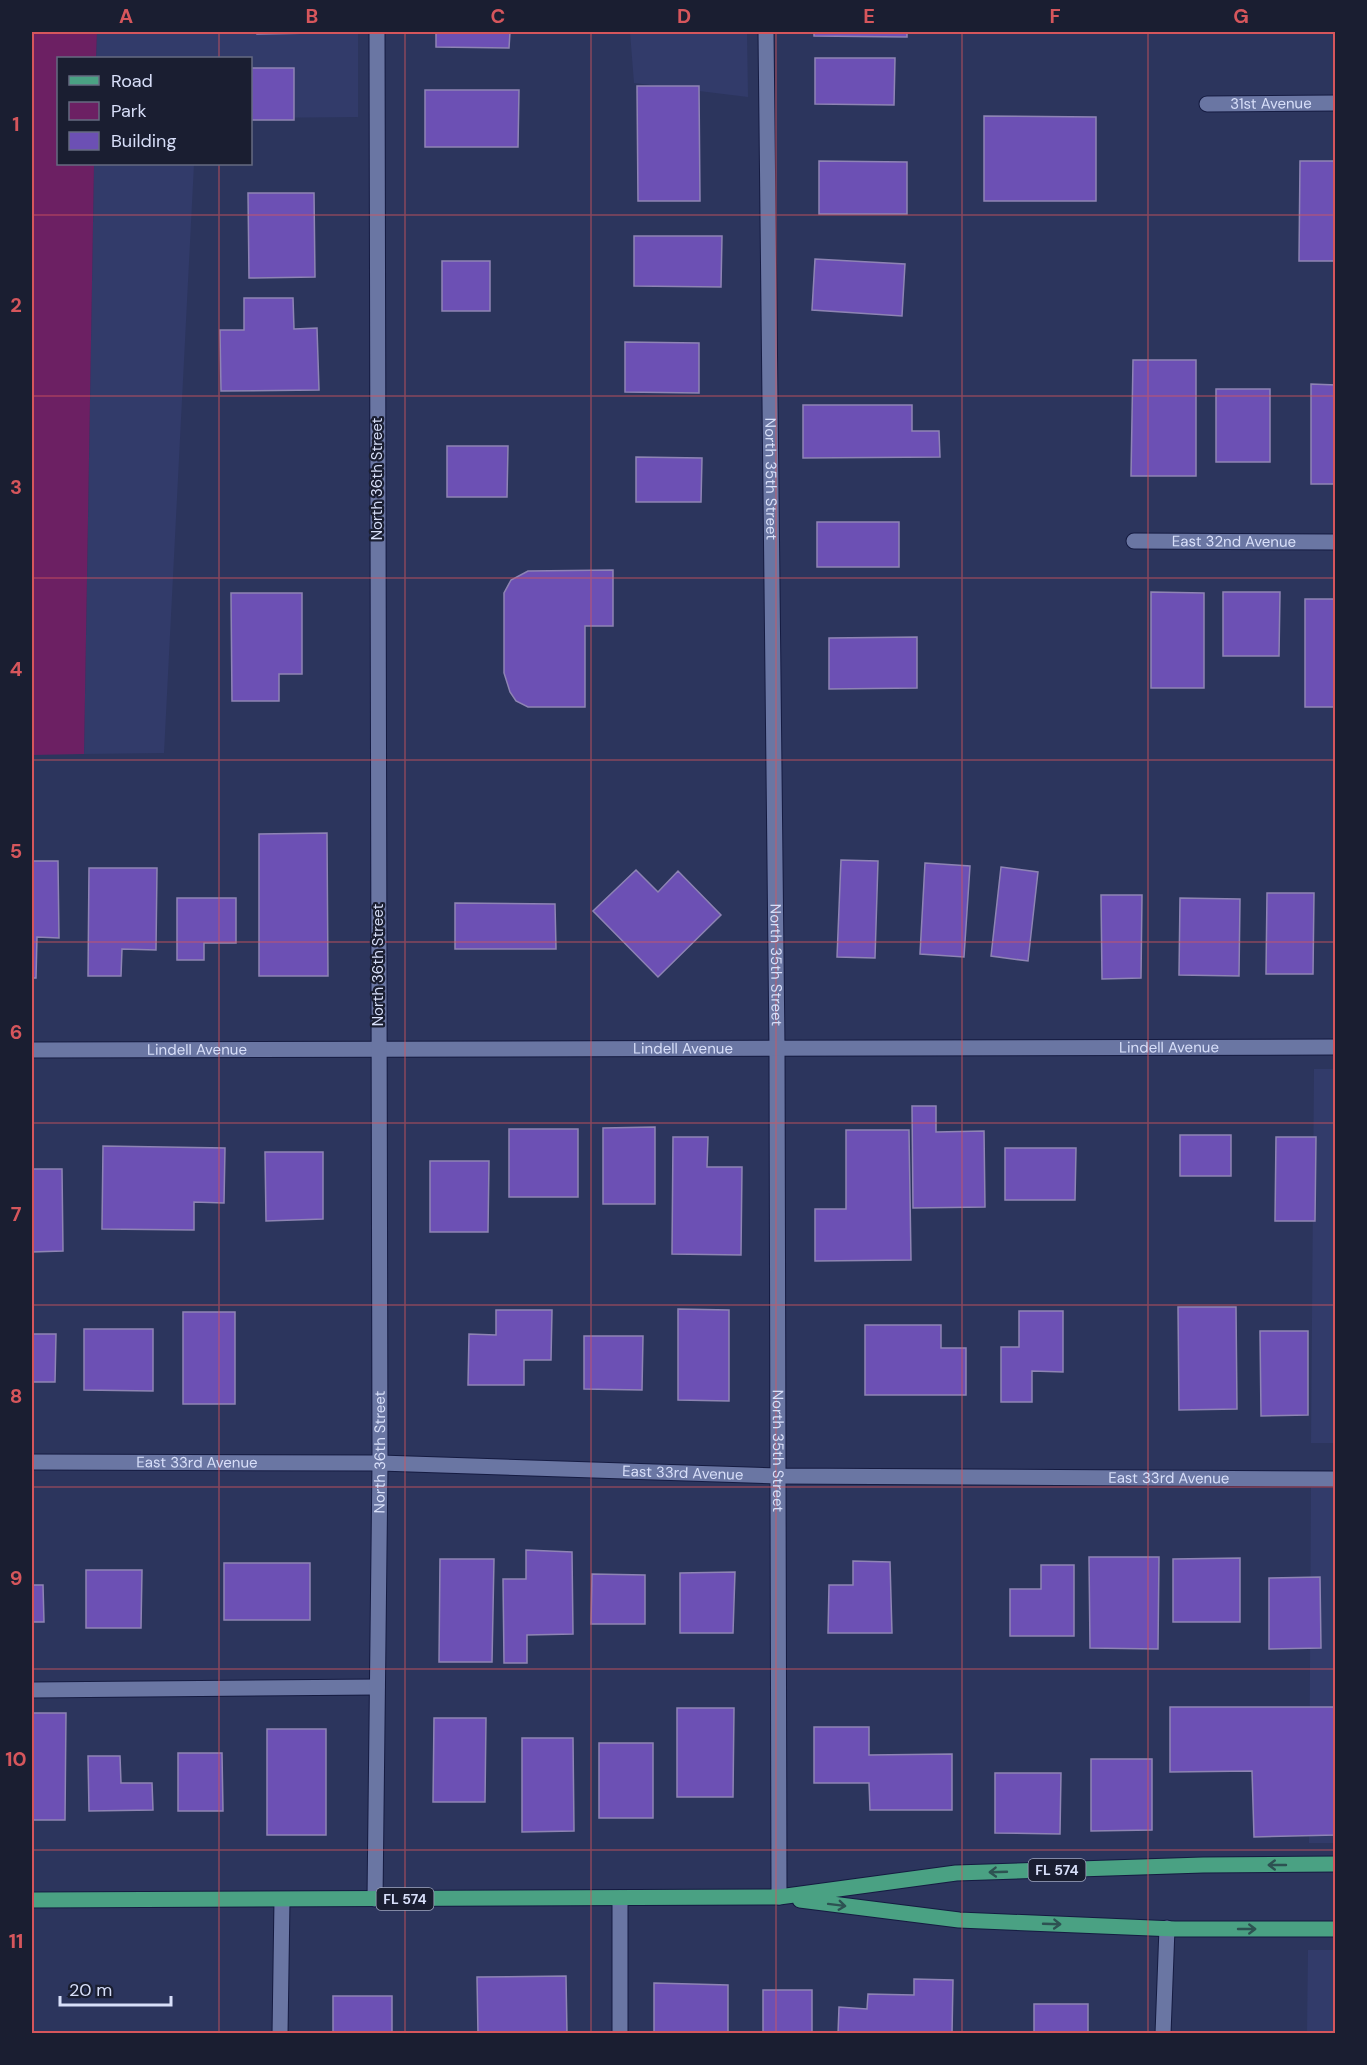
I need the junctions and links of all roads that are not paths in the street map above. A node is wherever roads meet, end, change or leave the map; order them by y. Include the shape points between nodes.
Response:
1 (376, 32) edge
2 (766, 32) edge
3 (1207, 104) dead end
4 (1335, 104) edge
5 (1134, 541) dead end
6 (1335, 542) edge
7 (1335, 1047) edge
8 (777, 1048) junction
9 (379, 1049) junction
10 (32, 1050) edge
11 (32, 1462) edge
12 (380, 1463) junction
13 (778, 1476) junction
14 (1335, 1479) edge
15 (377, 1687) junction
16 (32, 1690) edge
17 (1335, 1864) edge
18 (620, 1898) junction
19 (779, 1898) junction
20 (375, 1899) junction
21 (32, 1900) edge
22 (282, 1900) junction
23 (1167, 1928) junction
24 (1335, 1929) edge
25 (280, 2034) edge
26 (620, 2034) edge
27 (1163, 2034) edge

1 - 9 street, North 36th Street
2 - 8 street, North 35th Street
3 - 4 street, 31st Avenue
5 - 6 street, East 32nd Avenue
7 - 8 street, Lindell Avenue
8 - 9 street, Lindell Avenue
8 - 13 street, North 35th Street
9 - 10 street, Lindell Avenue
9 - 12 street, North 36th Street
11 - 12 street, East 33rd Avenue
12 - 13 street, East 33rd Avenue
12 - 15 street, North 36th Street
13 - 14 street, East 33rd Avenue
13 - 19 street, North 35th Street
15 - 16 street
15 - 20 street, North 36th Street
17 -> 19 main road, FL 574 via 956,1874
18 - 19 main road, FL 574
18 - 20 main road, FL 574
18 - 26 street
19 -> 23 main road, FL 574 via 959,1920
20 - 22 main road, FL 574
21 - 22 main road, FL 574
22 - 25 street
23 -> 24 main road, FL 574
23 - 27 street

